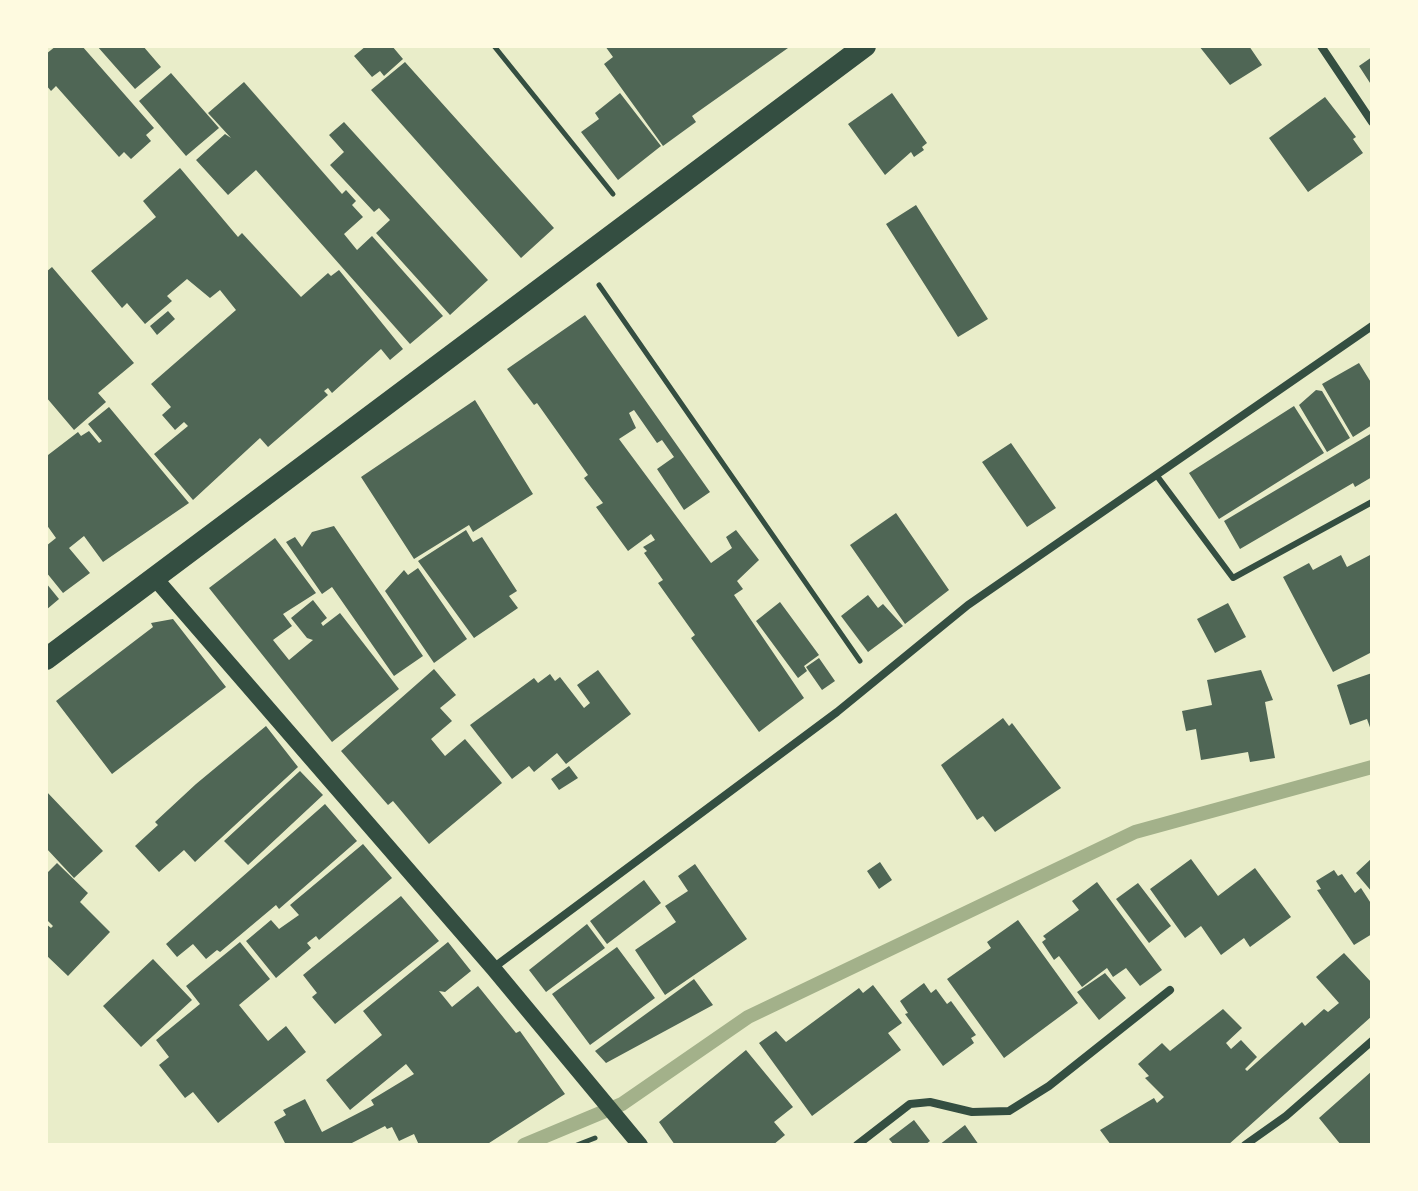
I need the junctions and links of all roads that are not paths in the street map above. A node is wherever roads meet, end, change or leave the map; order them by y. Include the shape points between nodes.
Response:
1 (865, 46) edge
2 (1321, 46) edge
3 (1372, 122) edge
4 (1372, 326) edge
5 (1157, 476) junction
6 (1372, 502) edge
7 (153, 576) junction
8 (46, 659) edge
9 (493, 968) junction
10 (1170, 990) dead end
11 (1372, 1041) edge
12 (640, 1145) edge
13 (857, 1145) edge
14 (1245, 1145) edge

1 - 7 highway
2 - 3 street
4 - 5 street
5 - 6 lane via 1233,578
5 - 9 street via 968,605
7 - 8 highway
7 - 9 main road
9 - 12 main road
10 - 13 street via 1049,1086 1009,1111 910,1104
11 - 14 street

